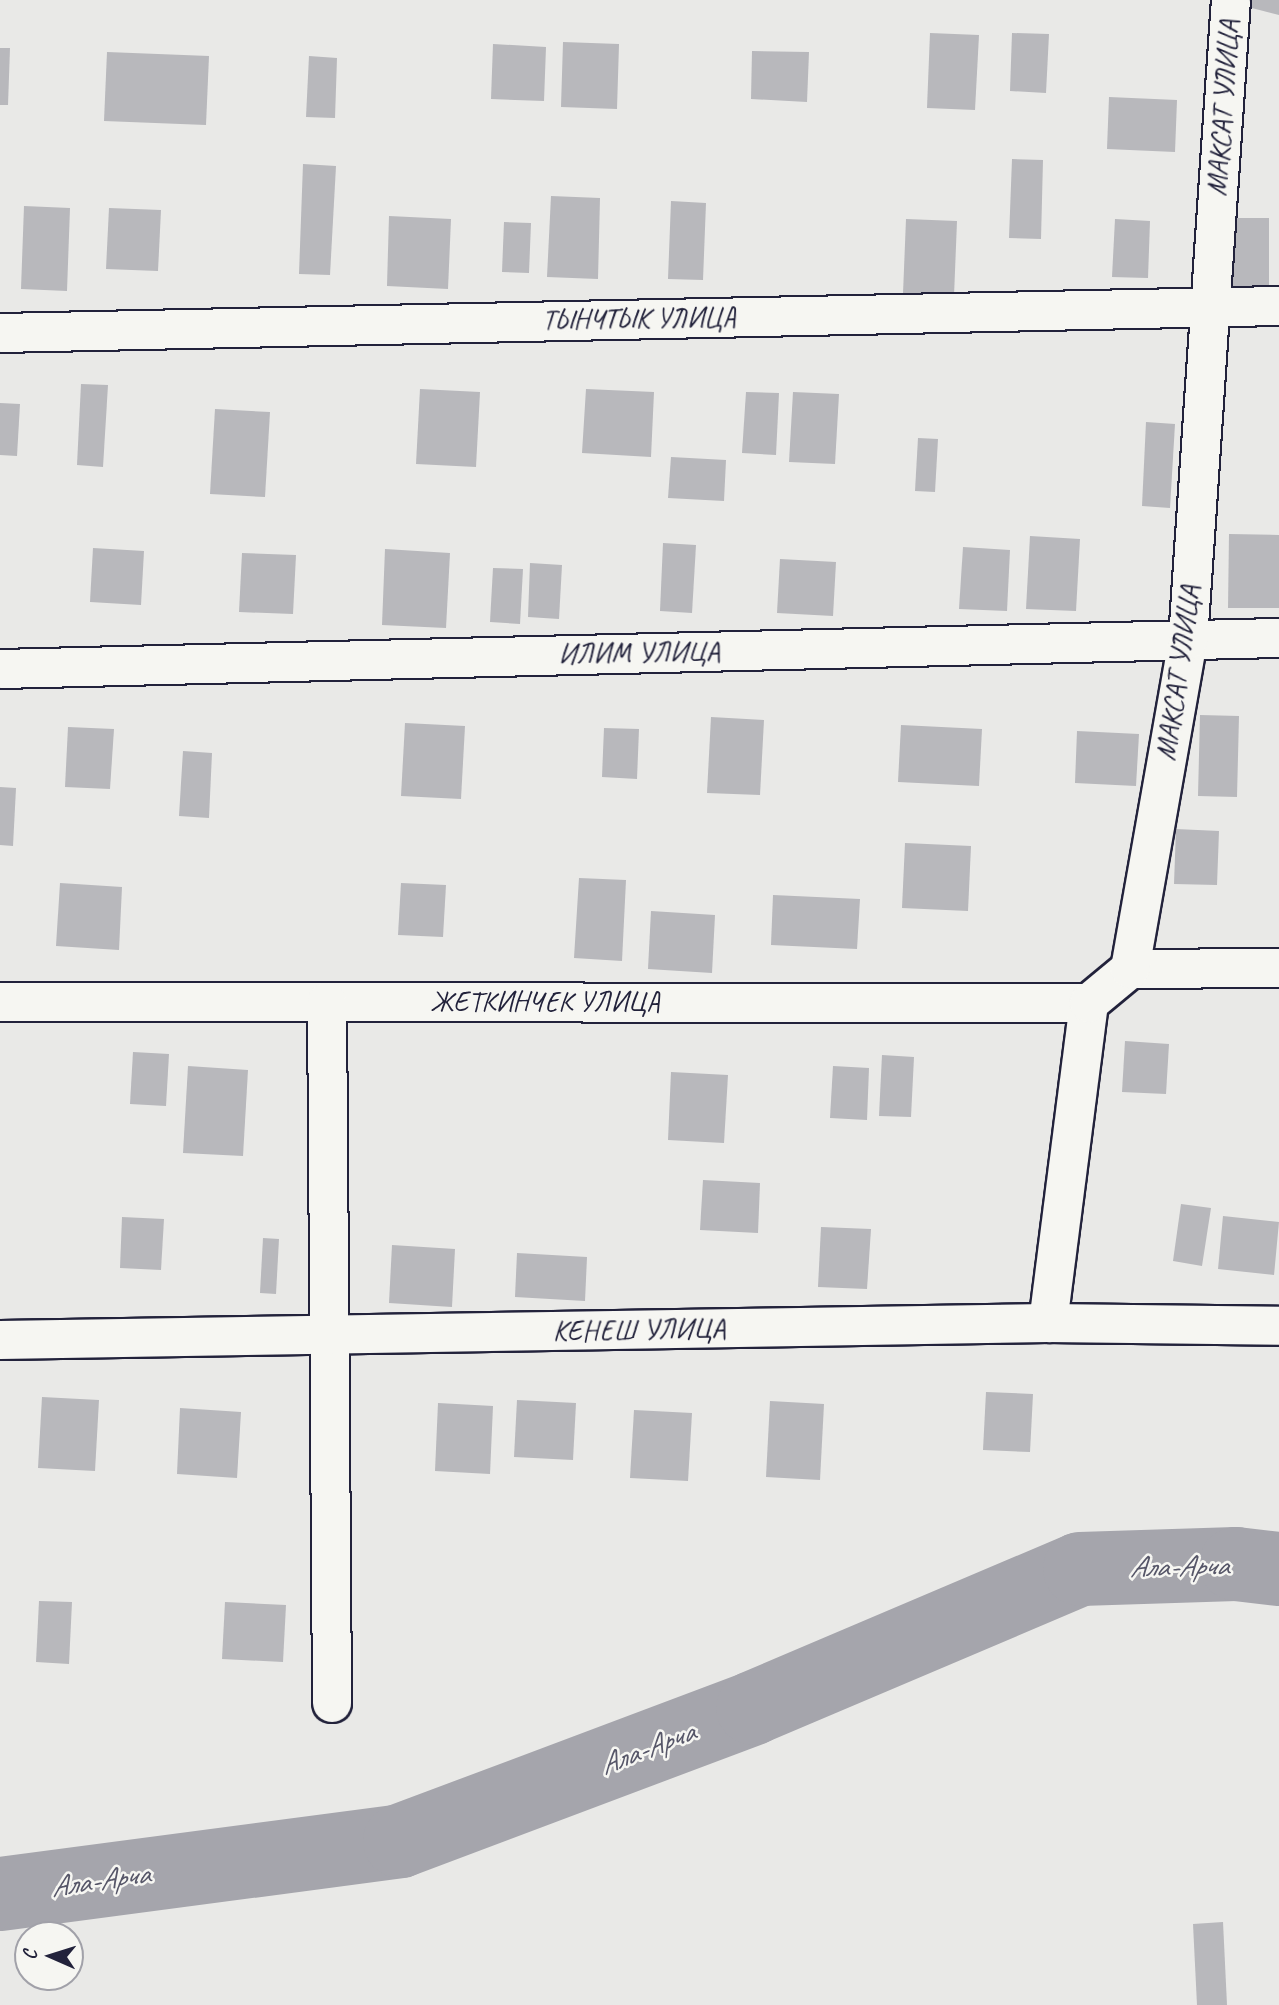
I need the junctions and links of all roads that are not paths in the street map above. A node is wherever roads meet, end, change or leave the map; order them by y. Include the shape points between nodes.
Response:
1 (1231, 0) edge
2 (1279, 306) edge
3 (1208, 307) junction
4 (0, 333) edge
5 (1279, 638) edge
6 (1188, 639) junction
7 (0, 669) edge
8 (1279, 968) edge
9 (1129, 969) junction
10 (0, 1002) edge
11 (327, 1002) junction
12 (1089, 1003) junction
13 (1048, 1323) junction
14 (1279, 1326) edge
15 (329, 1335) junction
16 (0, 1340) edge
17 (332, 1703) dead end

1 - 3 street, МАКСАТ УЛИЦА
2 - 3 street, ТЫНЧТЫК УЛИЦА
3 - 4 street, ТЫНЧТЫК УЛИЦА
3 - 6 street, МАКСАТ УЛИЦА
5 - 6 street, ИЛИМ УЛИЦА
6 - 7 street, ИЛИМ УЛИЦА
6 - 9 street, МАКСАТ УЛИЦА
8 - 9 street
9 - 12 street
10 - 11 street, ЖЕТКИНЧЕК УЛИЦА
11 - 12 street, ЖЕТКИНЧЕК УЛИЦА
11 - 15 street
12 - 13 street
13 - 14 street, КЕНЕШ УЛИЦА
13 - 15 street, КЕНЕШ УЛИЦА
15 - 16 street, КЕНЕШ УЛИЦА
15 - 17 street

